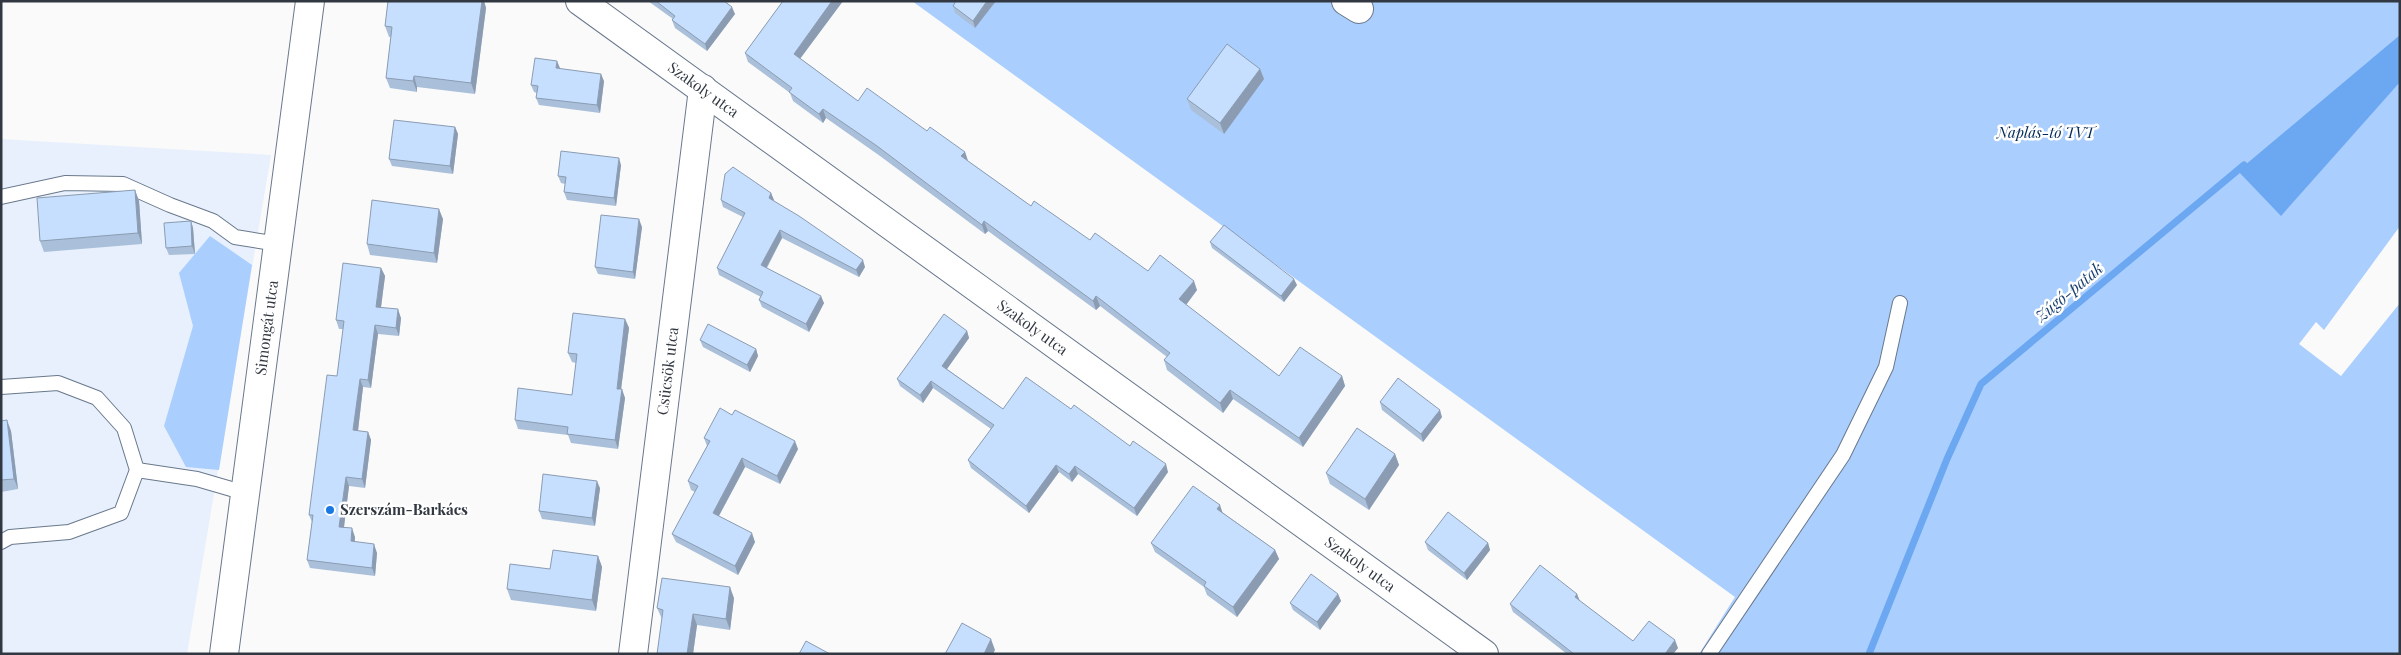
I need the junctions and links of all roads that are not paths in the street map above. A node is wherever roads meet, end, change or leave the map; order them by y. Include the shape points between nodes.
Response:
1 (310, 1) edge
2 (580, 1) edge
3 (703, 89) junction
4 (1, 197) edge
5 (278, 244) junction
6 (1900, 303) dead end
7 (1, 387) edge
8 (137, 470) junction
9 (245, 493) junction
10 (1, 542) edge
11 (224, 654) edge
12 (633, 654) edge
13 (1484, 654) edge
14 (1708, 654) edge

1 - 5 street, Simongát utca
2 - 3 street, Szakoly utca
3 - 12 street, Csücsök utca
3 - 13 street, Szakoly utca
4 - 5 lane via 65,183 123,184 213,221 235,237
5 - 9 street, Simongát utca
6 - 14 lane via 1886,367 1842,455
7 - 8 lane via 58,383 97,398 124,428
8 - 9 lane via 197,479
8 - 10 lane via 121,513 69,532 10,537
9 - 11 street, Simongát utca

